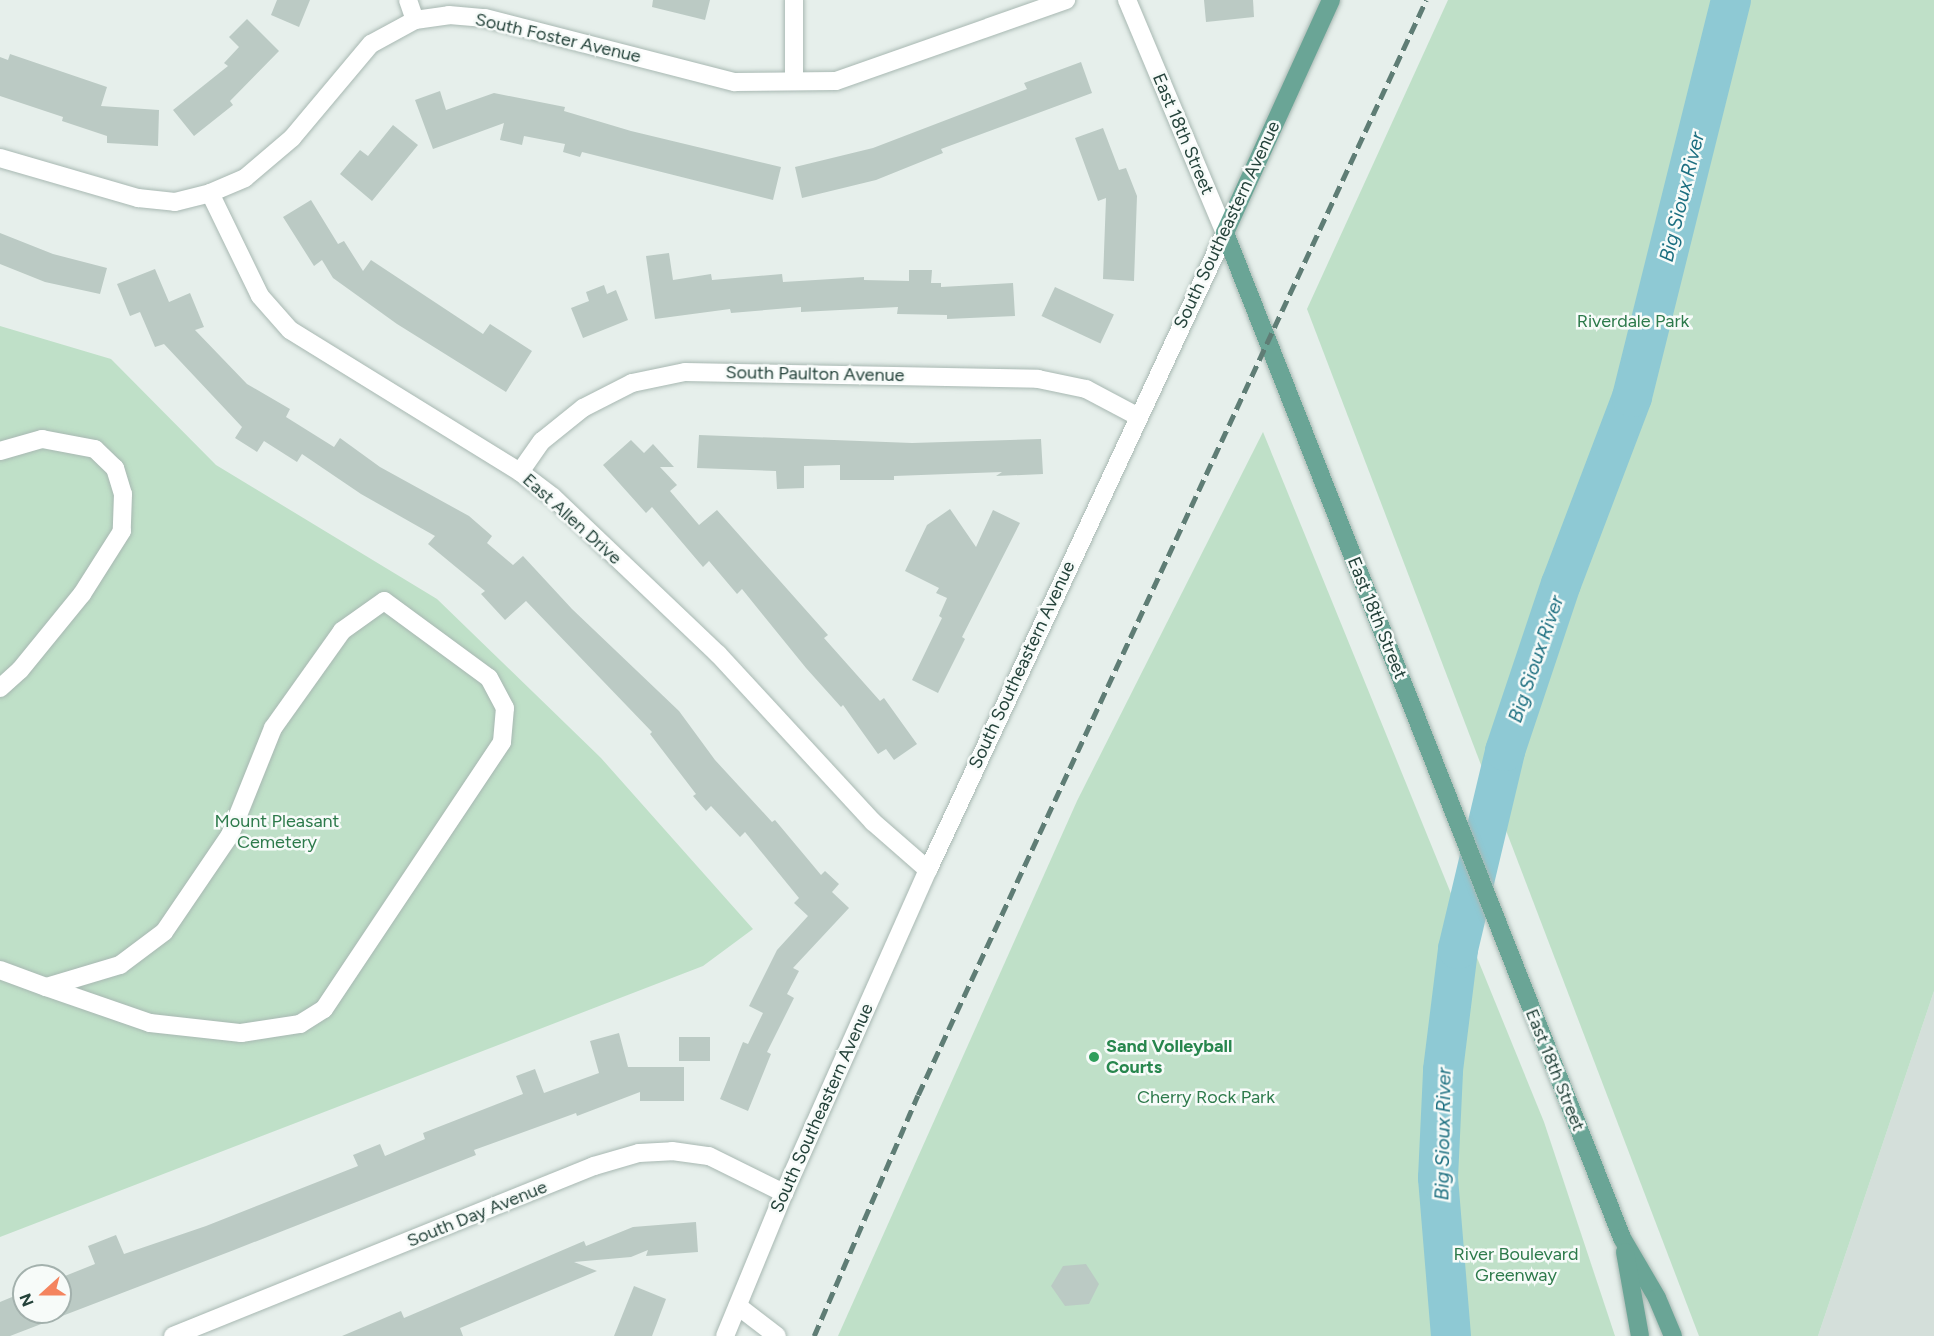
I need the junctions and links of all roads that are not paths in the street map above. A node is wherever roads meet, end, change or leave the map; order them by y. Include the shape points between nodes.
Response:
1 (408, 0) edge
2 (794, 0) edge
3 (1066, 0) edge
4 (1127, 0) edge
5 (1330, 0) edge
6 (416, 20) junction
7 (794, 81) junction
8 (0, 158) edge
9 (210, 193) junction
10 (1224, 233) junction
11 (1137, 416) junction
12 (0, 451) edge
13 (519, 472) junction
14 (0, 688) edge
15 (928, 870) junction
16 (0, 970) edge
17 (46, 987) junction
18 (784, 1192) junction
19 (1622, 1239) junction
20 (738, 1305) junction
21 (173, 1336) edge
22 (725, 1336) edge
23 (777, 1336) edge
24 (1640, 1336) edge
25 (1673, 1336) edge

1 - 6 street
2 - 7 street
3 - 7 street, South Foster Avenue via 875,70 836,81
4 - 10 street, East 18th Street
5 - 10 main road, South Southeastern Avenue
6 - 7 street, South Foster Avenue via 449,15 485,18 735,82
6 - 9 street, South Foster Avenue via 371,44 292,138 252,171
8 - 9 street, South Foster Avenue via 138,198 175,202
9 - 13 street, East Allen Drive via 260,296 290,330
10 - 11 street, South Southeastern Avenue
10 - 19 main road, East 18th Street
11 - 13 street, South Paulton Avenue via 1086,388 1038,379 685,372 632,383 584,408 542,441
11 - 15 street, South Southeastern Avenue
12 - 14 street via 42,439 95,449 115,468 123,494 122,531 82,594 20,670
13 - 15 street, East Allen Drive via 553,497 718,654 873,822
15 - 18 street, South Southeastern Avenue
16 - 17 street
17 - 17 street via 120,964 164,932 230,835 273,728 342,631 384,601 489,678 505,708 502,742 324,1009 300,1024 241,1033 150,1023
18 - 20 street, South Southeastern Avenue
18 - 21 street, South Day Avenue via 709,1156 672,1151 639,1153 583,1171
19 - 24 main road
19 - 25 main road via 1657,1298
20 - 22 street, South Southeastern Avenue
20 - 23 street

